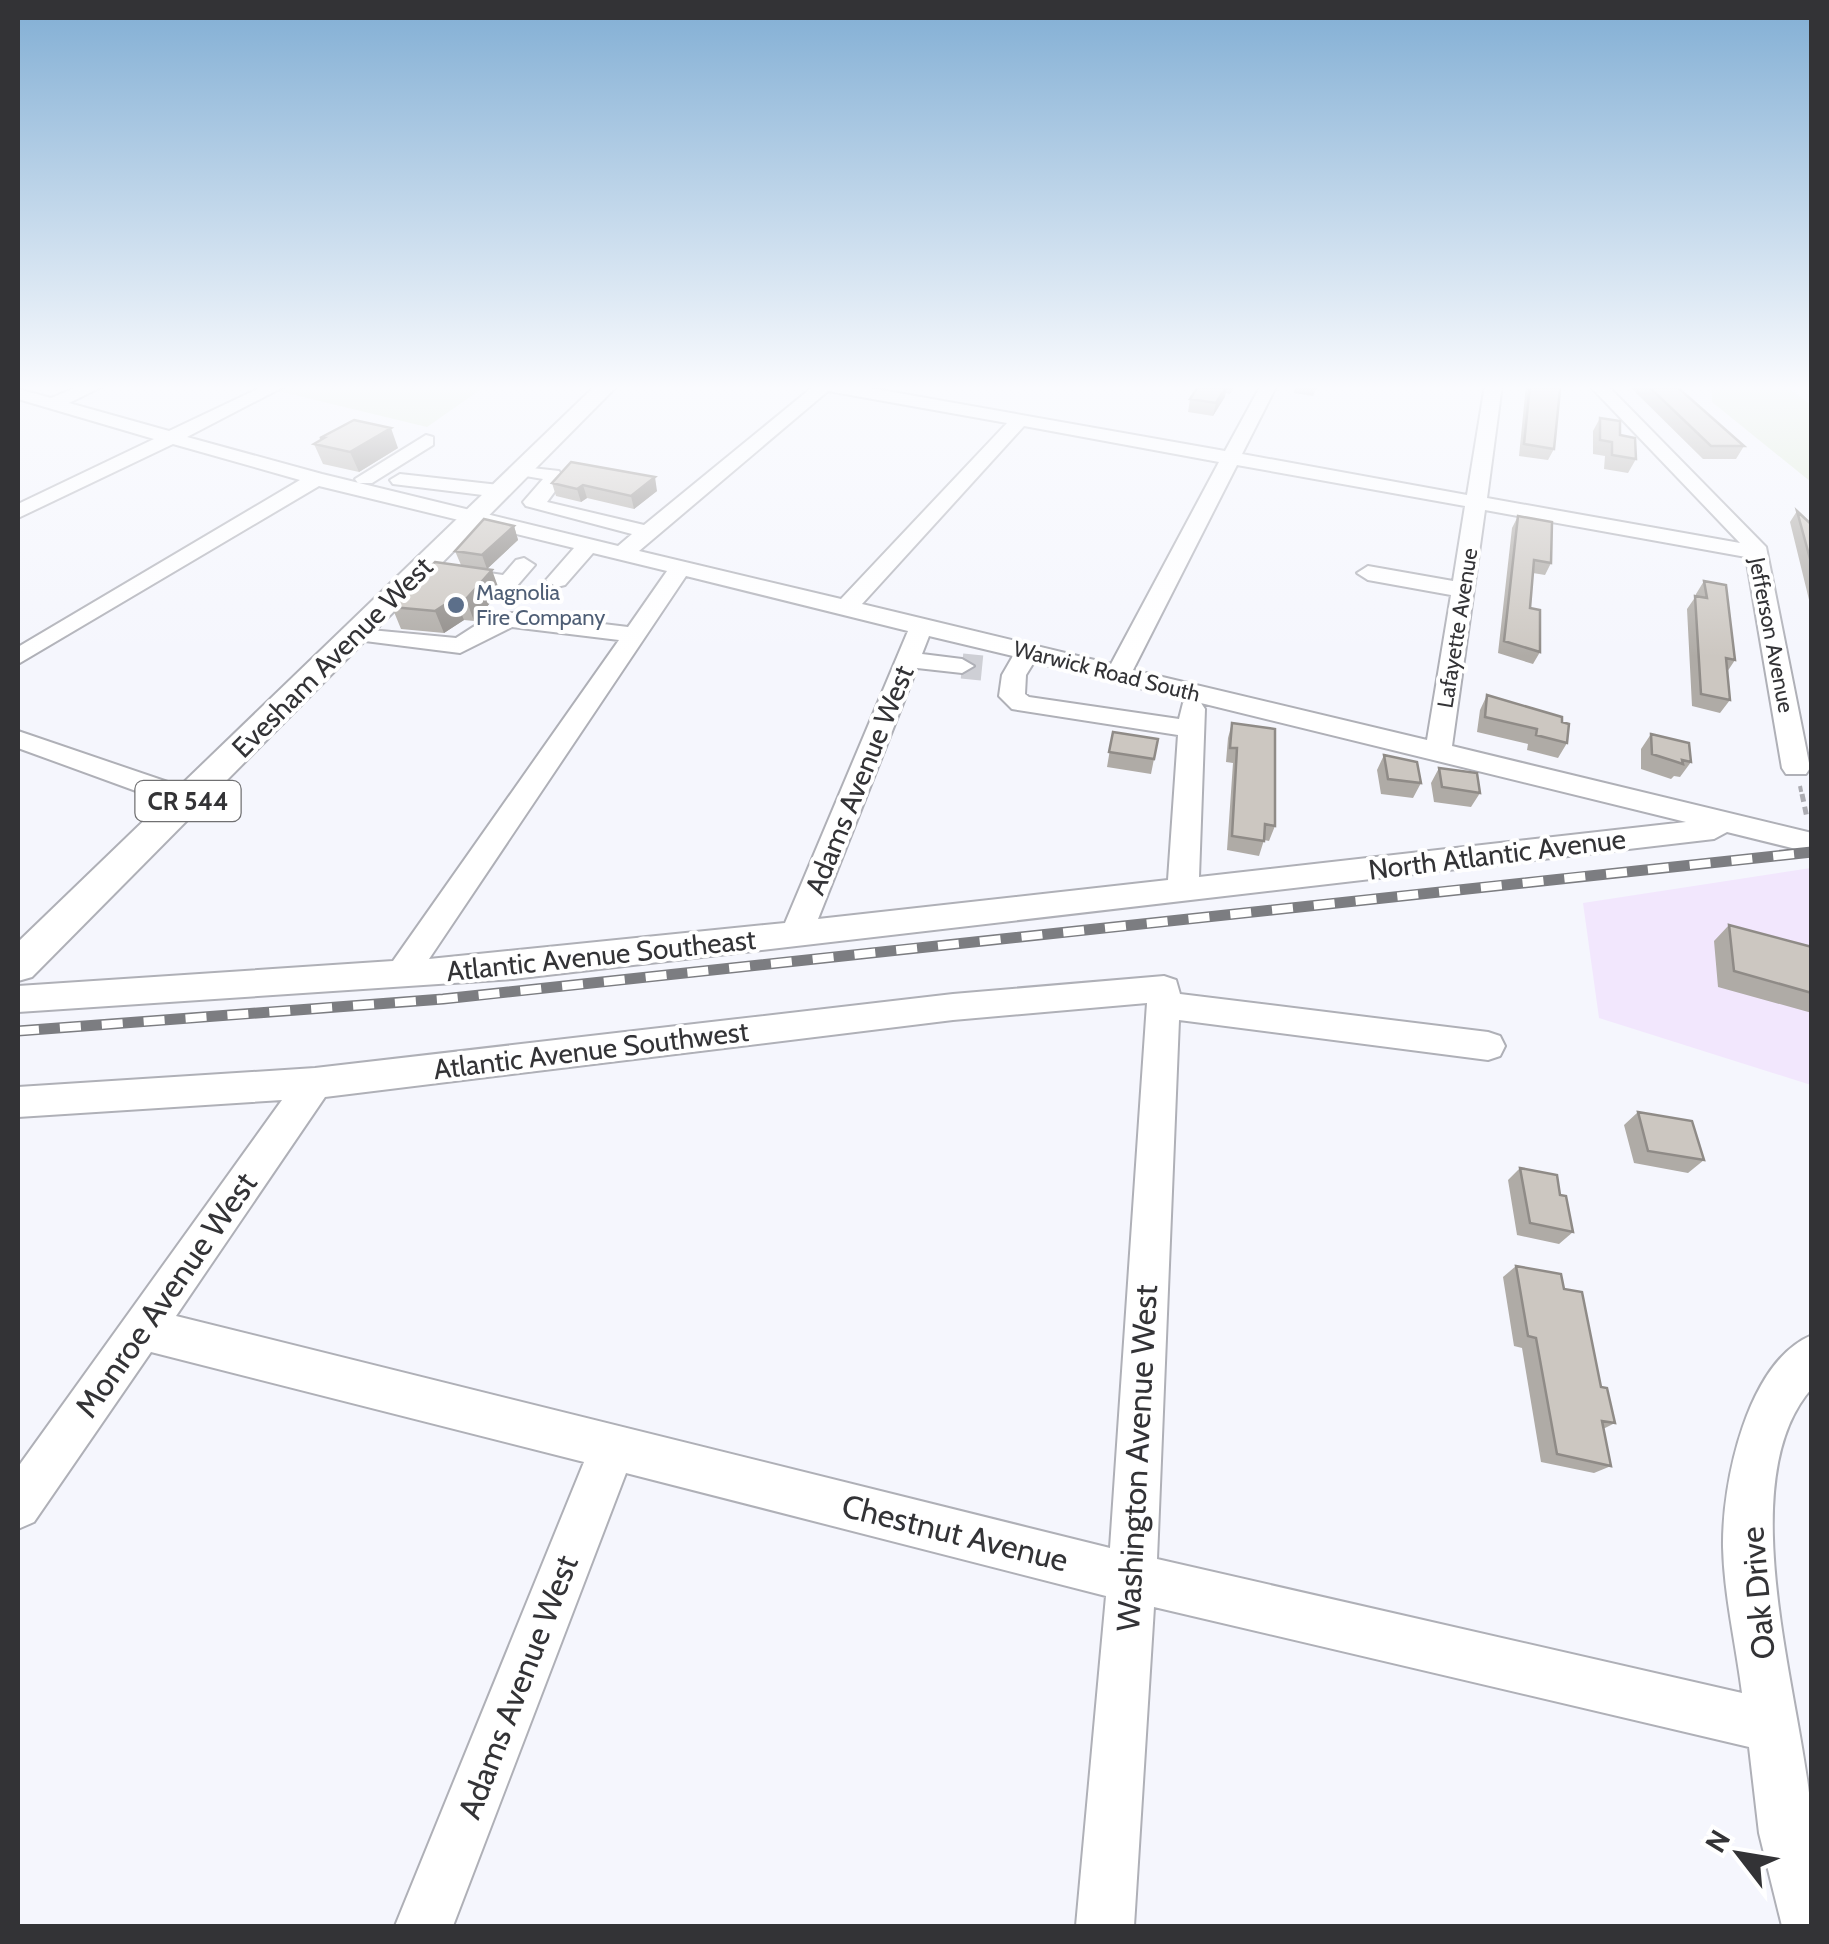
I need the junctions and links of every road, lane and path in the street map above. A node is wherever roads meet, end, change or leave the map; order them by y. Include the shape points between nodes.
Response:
1 (91, 476) edge
2 (308, 476) edge
3 (379, 476) edge
4 (515, 476) edge
5 (552, 476) edge
6 (716, 476) edge
7 (969, 476) edge
8 (1222, 476) edge
9 (1330, 476) edge
10 (1481, 476) edge
11 (1687, 476) edge
12 (316, 478) junction
13 (361, 489) junction
14 (499, 492) junction
15 (1477, 502) junction
16 (18, 512) edge
17 (573, 514) junction
18 (474, 516) junction
19 (648, 532) junction
20 (550, 533) junction
21 (590, 543) junction
22 (624, 552) junction
23 (1758, 553) junction
24 (428, 562) junction
25 (682, 566) junction
26 (1368, 573) dead end
27 (516, 574) dead end
28 (557, 580) dead end
29 (1464, 590) junction
30 (848, 607) junction
31 (922, 626) junction
32 (357, 633) junction
33 (634, 635) junction
34 (1028, 652) junction
35 (18, 657) edge
36 (908, 660) junction
37 (1118, 674) junction
38 (1014, 675) junction
39 (1193, 693) junction
40 (1191, 729) junction
41 (18, 738) edge
42 (1438, 753) junction
43 (1796, 768) joint
44 (190, 800) junction
45 (1739, 826) junction
46 (1810, 826) edge
47 (1183, 890) junction
48 (796, 934) junction
49 (18, 966) edge
50 (401, 976) junction
51 (1164, 997) junction
52 (18, 999) edge
53 (1488, 1046) dead end
54 (314, 1084) junction
55 (18, 1102) edge
56 (141, 1328) junction
57 (1812, 1356) edge
58 (613, 1447) junction
59 (18, 1506) edge
60 (1132, 1578) junction
61 (1772, 1726) junction
62 (424, 1926) edge
63 (1105, 1926) edge
64 (1811, 1926) edge

1 - 16 street
2 - 12 street, Warwick Road South
3 - 13 street
4 - 14 main road, CR 544
5 - 17 street via 534,502
6 - 19 street
7 - 30 street
8 - 37 street
9 - 15 street
10 - 15 street, Lafayette Avenue
11 - 23 street, Jefferson Avenue
12 - 13 street, Warwick Road South
12 - 35 street
13 - 14 street via 394,479
13 - 18 street, Warwick Road South
14 - 18 main road, CR 544
15 - 23 street
15 - 29 street, Lafayette Avenue
17 - 19 street
17 - 20 street
18 - 20 street, Warwick Road South
18 - 24 main road, Evesham Avenue West / CR 544
19 - 22 street
20 - 21 street, Warwick Road South
21 - 22 street, Warwick Road South
21 - 28 street
22 - 25 street, Warwick Road South
23 - 43 street, Jefferson Avenue
24 - 27 street
24 - 32 main road, Evesham Avenue West / CR 544
25 - 30 street, Warwick Road South
25 - 33 street
26 - 29 street
29 - 42 street, Lafayette Avenue
30 - 31 street, Warwick Road South
31 - 34 street, Warwick Road South
31 - 36 street, Adams Avenue West
32 - 33 street via 460,646 512,620
32 - 44 main road, Evesham Avenue West / CR 544
33 - 50 street
34 - 37 street, Warwick Road South
34 - 38 street
36 - 38 street
36 - 48 street, Adams Avenue West
37 - 39 street, Warwick Road South
38 - 40 street via 1012,696 1021,704
39 - 40 street
39 - 42 street, Warwick Road South
40 - 47 street
41 - 44 street
42 - 45 street, Warwick Road South
43 - 46 path
44 - 49 main road, Evesham Avenue West / CR 544
45 - 46 street, Warwick Road South
45 - 47 street, North Atlantic Avenue
47 - 48 street, Atlantic Avenue Southeast
48 - 50 street, Atlantic Avenue Southeast
50 - 52 street, Atlantic Avenue Southeast
51 - 53 street, Atlantic Avenue Southwest
51 - 54 street, Atlantic Avenue Southwest via 953,1007
51 - 60 street, Washington Avenue West
54 - 55 street, Atlantic Avenue Southwest
54 - 56 street, Monroe Avenue West
56 - 58 street, Chestnut Avenue
56 - 59 street, Monroe Avenue West
57 - 61 street, Oak Drive via 1778,1392 1756,1463 1747,1546
58 - 60 street, Chestnut Avenue
58 - 62 street, Adams Avenue West
60 - 61 street, Chestnut Avenue
60 - 63 street, Washington Avenue West
61 - 64 street, Oak Drive via 1786,1833

